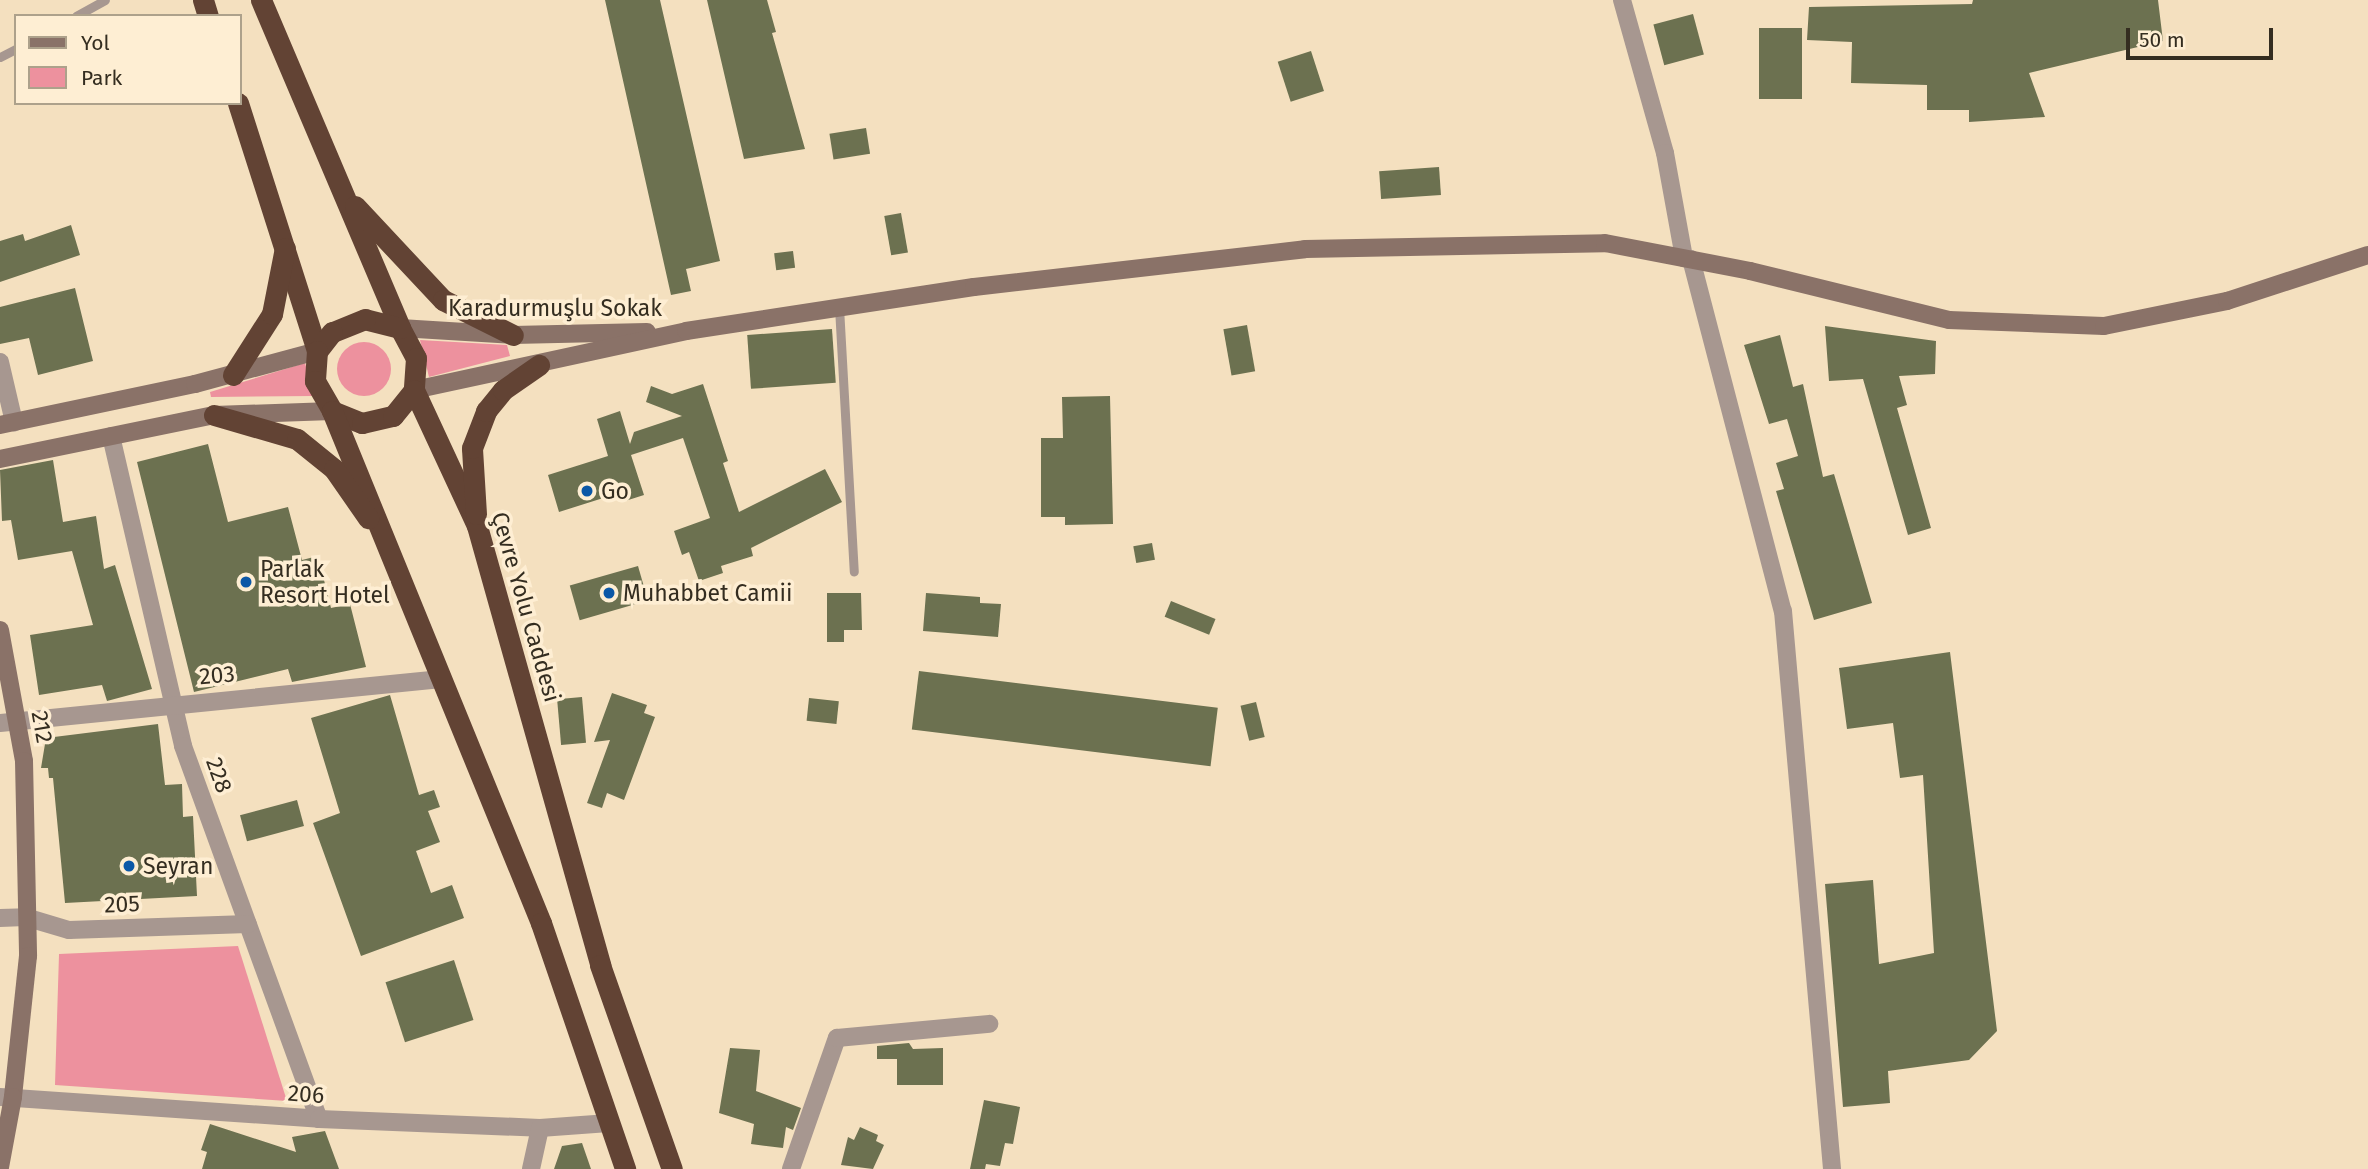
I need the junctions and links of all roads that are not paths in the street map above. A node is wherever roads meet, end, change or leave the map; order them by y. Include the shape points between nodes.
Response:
1 (105, 0) edge
2 (261, 0) edge
3 (1622, 0) edge
4 (80, 14) edge
5 (239, 105) edge
6 (346, 197) junction
7 (286, 246) junction
8 (2368, 255) edge
9 (1688, 259) junction
10 (839, 307) junction
11 (400, 328) junction
12 (686, 331) junction
13 (513, 335) junction
14 (317, 352) junction
15 (0, 362) edge
16 (539, 365) junction
17 (233, 375) junction
18 (414, 390) junction
19 (332, 411) junction
20 (214, 415) junction
21 (7, 423) edge
22 (111, 436) junction
23 (0, 459) edge
24 (477, 526) junction
25 (393, 554) junction
26 (854, 572) dead end
27 (0, 630) edge
28 (439, 680) junction
29 (174, 703) junction
30 (8, 722) edge
31 (24, 916) junction
32 (0, 918) edge
33 (248, 924) junction
34 (989, 1024) dead end
35 (7, 1097) edge
36 (319, 1119) junction
37 (609, 1123) junction
38 (540, 1128) junction
39 (0, 1167) edge
40 (531, 1169) edge
41 (625, 1169) edge
42 (672, 1169) edge
43 (791, 1169) edge
44 (1832, 1169) edge

1 - 4 lane
2 - 6 highway, Çevre Yolu Caddesi
3 - 9 street via 1665,153
5 - 7 highway
6 - 11 highway, Çevre Yolu Caddesi
6 - 13 highway via 443,300
7 - 14 highway
7 - 17 highway via 272,313
8 - 9 main road via 2227,302 2104,326 1949,320
9 - 10 main road via 1605,243 1305,249
9 - 44 street via 1783,611
10 - 12 main road
10 - 26 lane
11 - 13 main road, Karadurmuşlu Sokak
11 - 14 highway via 365,319 347,322 332,332
11 - 18 highway, Çevre Yolu Caddesi via 416,358
12 - 13 main road, Karadurmuşlu Sokak
12 - 16 main road, Karadurmuşlu Sokak
14 - 17 main road
14 - 19 highway via 315,381
15 - 21 street
16 - 18 main road, Karadurmuşlu Sokak
16 - 24 highway via 503,390 486,411 472,448
17 - 21 main road
18 - 19 highway via 393,416 378,422 345,419
18 - 24 highway, Çevre Yolu Caddesi
19 - 20 main road
19 - 25 highway
20 - 22 main road
20 - 25 highway via 297,439 334,469
22 - 23 main road
22 - 29 street, 228
24 - 42 highway, Çevre Yolu Caddesi via 600,965
25 - 28 highway
27 - 30 main road, 212
28 - 29 street, 203
28 - 37 highway via 541,923
29 - 30 street, 203
29 - 33 street, 228 via 183,746
30 - 31 main road, 212 via 24,761
31 - 32 street, 205
31 - 33 street, 205 via 69,930
31 - 35 main road, 212 via 28,956
33 - 36 street, 228
34 - 43 street via 837,1038
35 - 36 street, 206
35 - 39 main road, 212
36 - 38 street, 206
37 - 38 street, 206
37 - 41 highway
38 - 40 street

